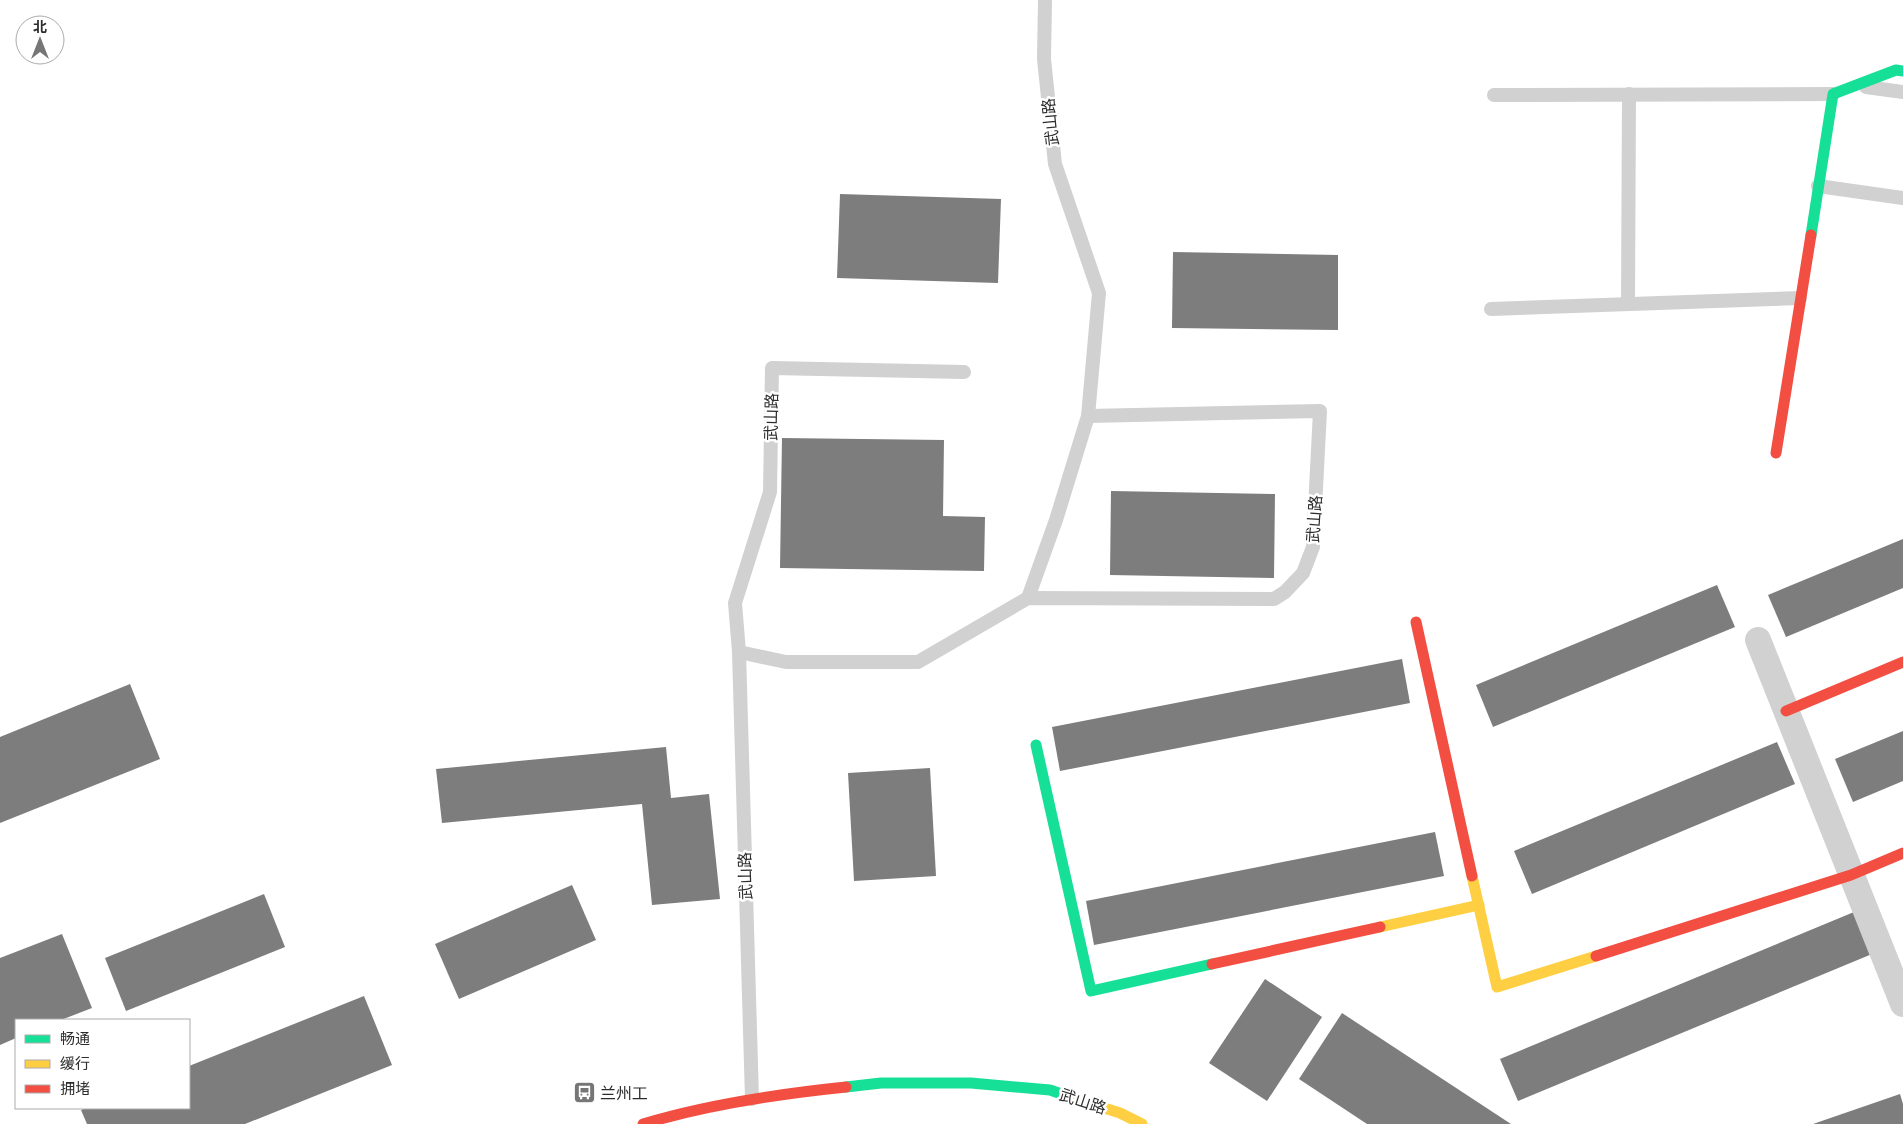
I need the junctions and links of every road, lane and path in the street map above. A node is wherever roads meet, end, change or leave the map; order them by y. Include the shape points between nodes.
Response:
1 (1045, 0) edge
2 (1903, 71) edge
3 (1856, 85) junction
4 (1903, 92) edge
5 (1628, 94) junction
6 (1833, 94) junction
7 (1494, 95) dead end
8 (1818, 186) junction
9 (1903, 198) edge
10 (1800, 298) junction
11 (1628, 304) junction
12 (1491, 309) dead end
13 (964, 372) dead end
14 (1088, 416) junction
15 (1776, 453) dead end
16 (1028, 598) junction
17 (1416, 622) dead end
18 (1758, 640) dead end
19 (739, 652) junction
20 (1903, 662) edge
21 (1786, 711) junction
22 (1036, 745) dead end
23 (1903, 853) edge
24 (1851, 875) junction
25 (1479, 905) junction
26 (1903, 1004) edge
27 (752, 1099) junction
28 (643, 1124) edge
29 (1142, 1124) edge

1 - 14 lane, 武山路 via 1044,59 1055,164 1098,293
2 - 3 street via 1896,70
3 - 4 lane
3 - 6 street
5 - 6 lane
5 - 7 lane
5 - 11 lane
6 - 8 street
8 - 9 lane
8 - 10 street
10 - 11 lane
10 - 15 street
11 - 12 lane
13 - 19 lane, 武山路 via 772,368 770,492 735,603
14 - 16 lane, 武山路
14 - 16 lane, 武山路 via 1320,411 1313,547 1309,560 1295,583 1274,599
16 - 19 lane via 918,662 786,662
17 - 25 street
18 - 21 street
19 - 27 lane, 武山路
20 - 21 street
21 - 24 street
22 - 25 street via 1091,991
23 - 24 street
24 - 25 street via 1497,987
24 - 26 street
27 - 28 street, 武山路 via 680,1112
27 - 29 street, 武山路 via 784,1092 881,1083 971,1083 1050,1090 1120,1112

